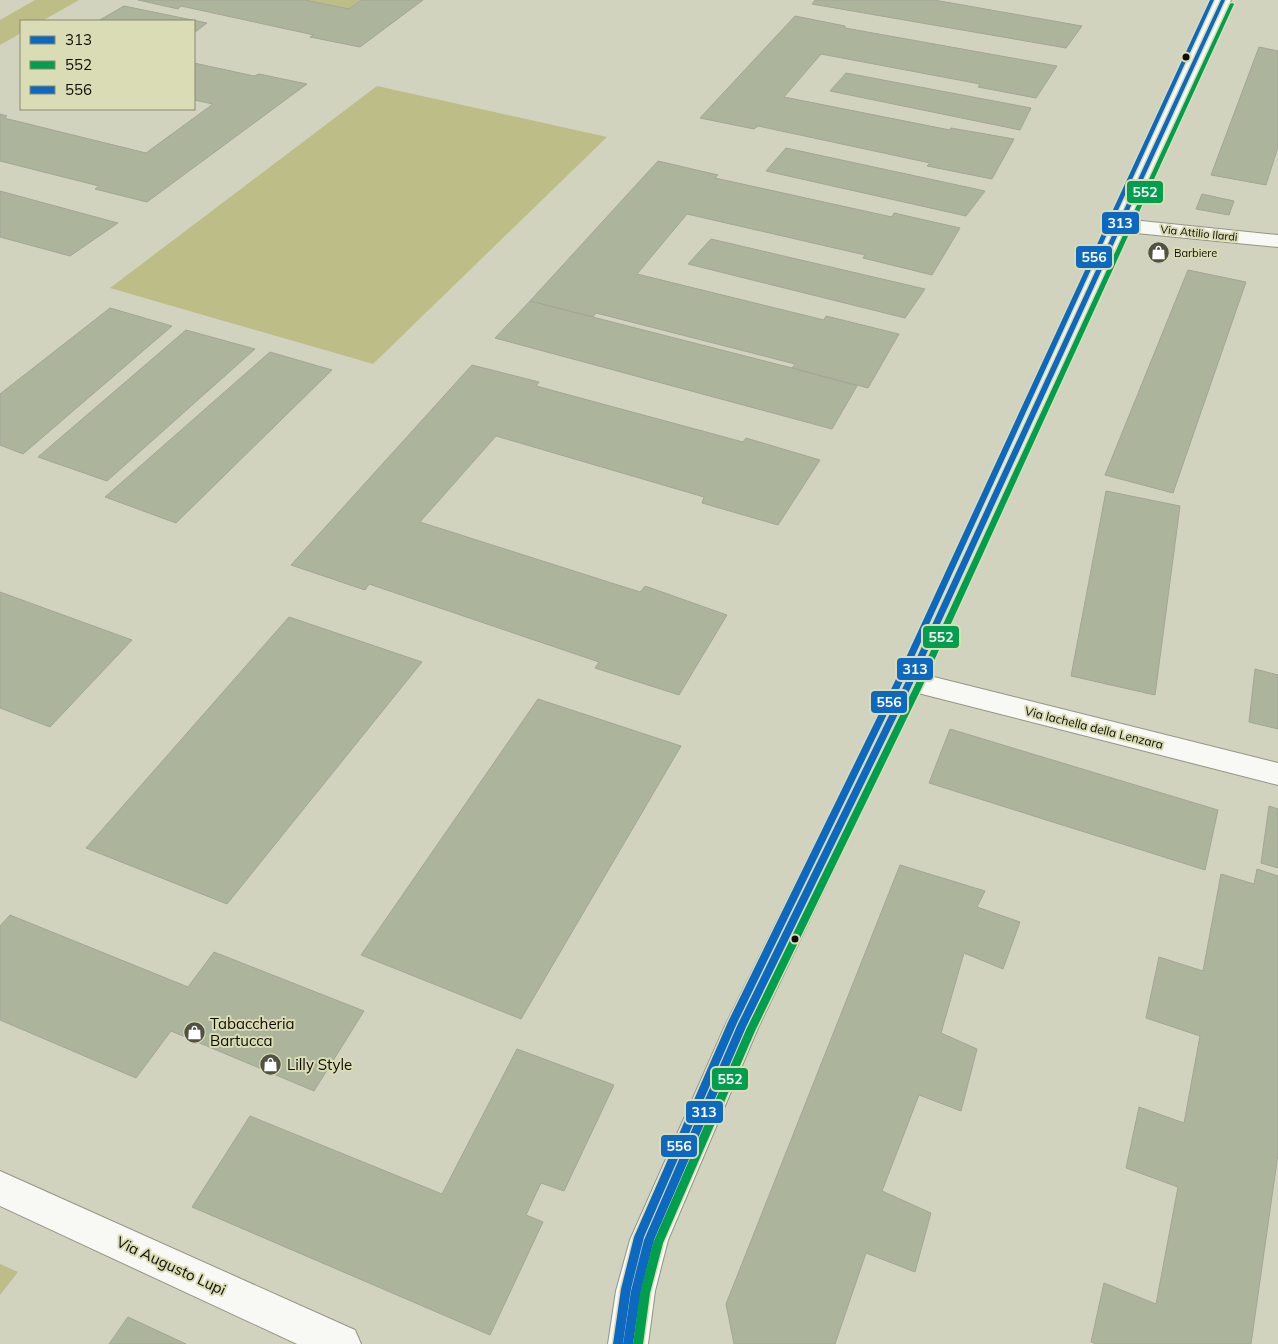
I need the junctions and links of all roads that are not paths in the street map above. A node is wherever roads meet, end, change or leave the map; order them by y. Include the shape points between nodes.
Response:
1 (1223, 0) edge
2 (1120, 225) junction
3 (1278, 241) edge
4 (910, 681) junction
5 (1278, 774) edge
6 (0, 1188) edge
7 (341, 1344) edge
8 (628, 1344) edge

1 - 2 street
2 - 3 street, Via Attilio Ilardi
2 - 4 street
4 - 5 street, Via Iachella della Lenzara
4 - 8 street via 742,1026 660,1211 639,1270
6 - 7 street, Via Augusto Lupi

